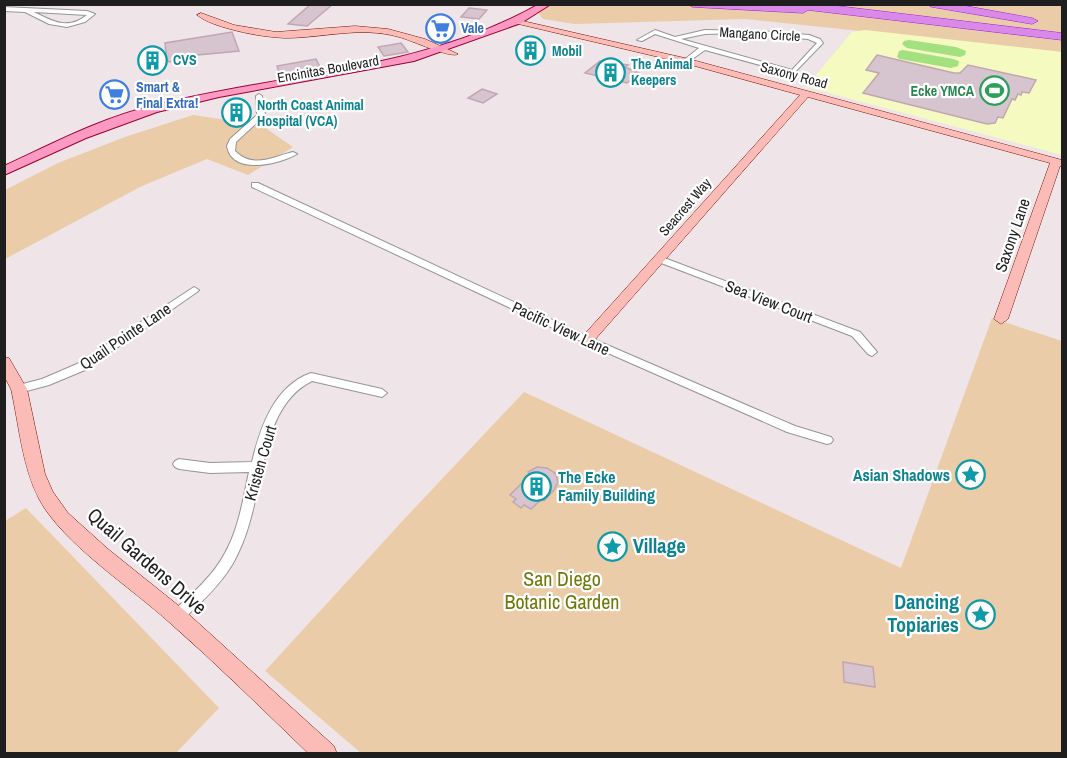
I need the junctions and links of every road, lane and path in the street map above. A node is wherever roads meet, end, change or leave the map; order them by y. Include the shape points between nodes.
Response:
1 (547, 4) edge
2 (693, 4) edge
3 (789, 4) edge
4 (824, 4) edge
5 (861, 4) edge
6 (887, 4) edge
7 (932, 4) edge
8 (4, 9) edge
9 (26, 10) junction
10 (869, 14) junction
11 (201, 15) dead end
12 (517, 21) junction
13 (1035, 22) junction
14 (1062, 27) edge
15 (1062, 35) edge
16 (674, 39) junction
17 (640, 40) dead end
18 (703, 48) junction
19 (448, 52) junction
20 (686, 61) junction
21 (806, 94) junction
22 (259, 96) junction
23 (135, 117) junction
24 (293, 154) dead end
25 (1059, 162) edge
26 (4, 171) edge
27 (255, 185) dead end
28 (659, 259) junction
29 (194, 290) dead end
30 (1001, 319) dead end
31 (587, 340) junction
32 (872, 352) dead end
33 (4, 362) edge
34 (19, 389) junction
35 (382, 393) dead end
36 (827, 440) dead end
37 (179, 464) dead end
38 (258, 467) junction
39 (177, 616) junction
40 (326, 753) edge

1 - 12 main road, Encinitas Boulevard
2 - 10 highway
3 - 10 highway
4 - 15 highway
5 - 14 highway
6 - 13 highway
7 - 13 highway
8 - 9 street
9 - 9 street via 87,13 92,14 57,26
10 - 15 highway
11 - 19 street via 273,34 378,30
12 - 19 main road, Encinitas Boulevard via 491,38
12 - 20 street, Saxony Road
13 - 14 highway
16 - 17 street, Mangano Circle via 656,32
16 - 18 street, Mangano Circle
16 - 18 street, Mangano Circle via 715,31 809,37 820,43 793,72
18 - 20 street, Mangano Circle
19 - 22 main road, Encinitas Boulevard via 393,72
19 - 23 main road, Encinitas Boulevard via 186,101
20 - 21 street, Saxony Road
21 - 25 street, Saxony Road
21 - 28 street, Seacrest Way
22 - 23 main road, Encinitas Boulevard
22 - 24 street via 261,115 232,141 232,152 257,164
23 - 26 main road, Encinitas Boulevard via 82,135
25 - 30 street, Saxony Lane
27 - 31 street, Pacific View Lane
28 - 31 street, Seacrest Way
28 - 32 street, Sea View Court via 856,334
29 - 34 street, Quail Pointe Lane via 81,367
31 - 36 street, Pacific View Lane via 791,429
33 - 34 street, Quail Gardens Drive
34 - 39 street, Quail Gardens Drive via 37,474 46,496 75,531
35 - 38 street, Kristen Court via 311,377 303,381 288,390 267,428
37 - 38 street
38 - 39 street, Kristen Court via 231,554 209,586
39 - 40 street, Quail Gardens Drive

